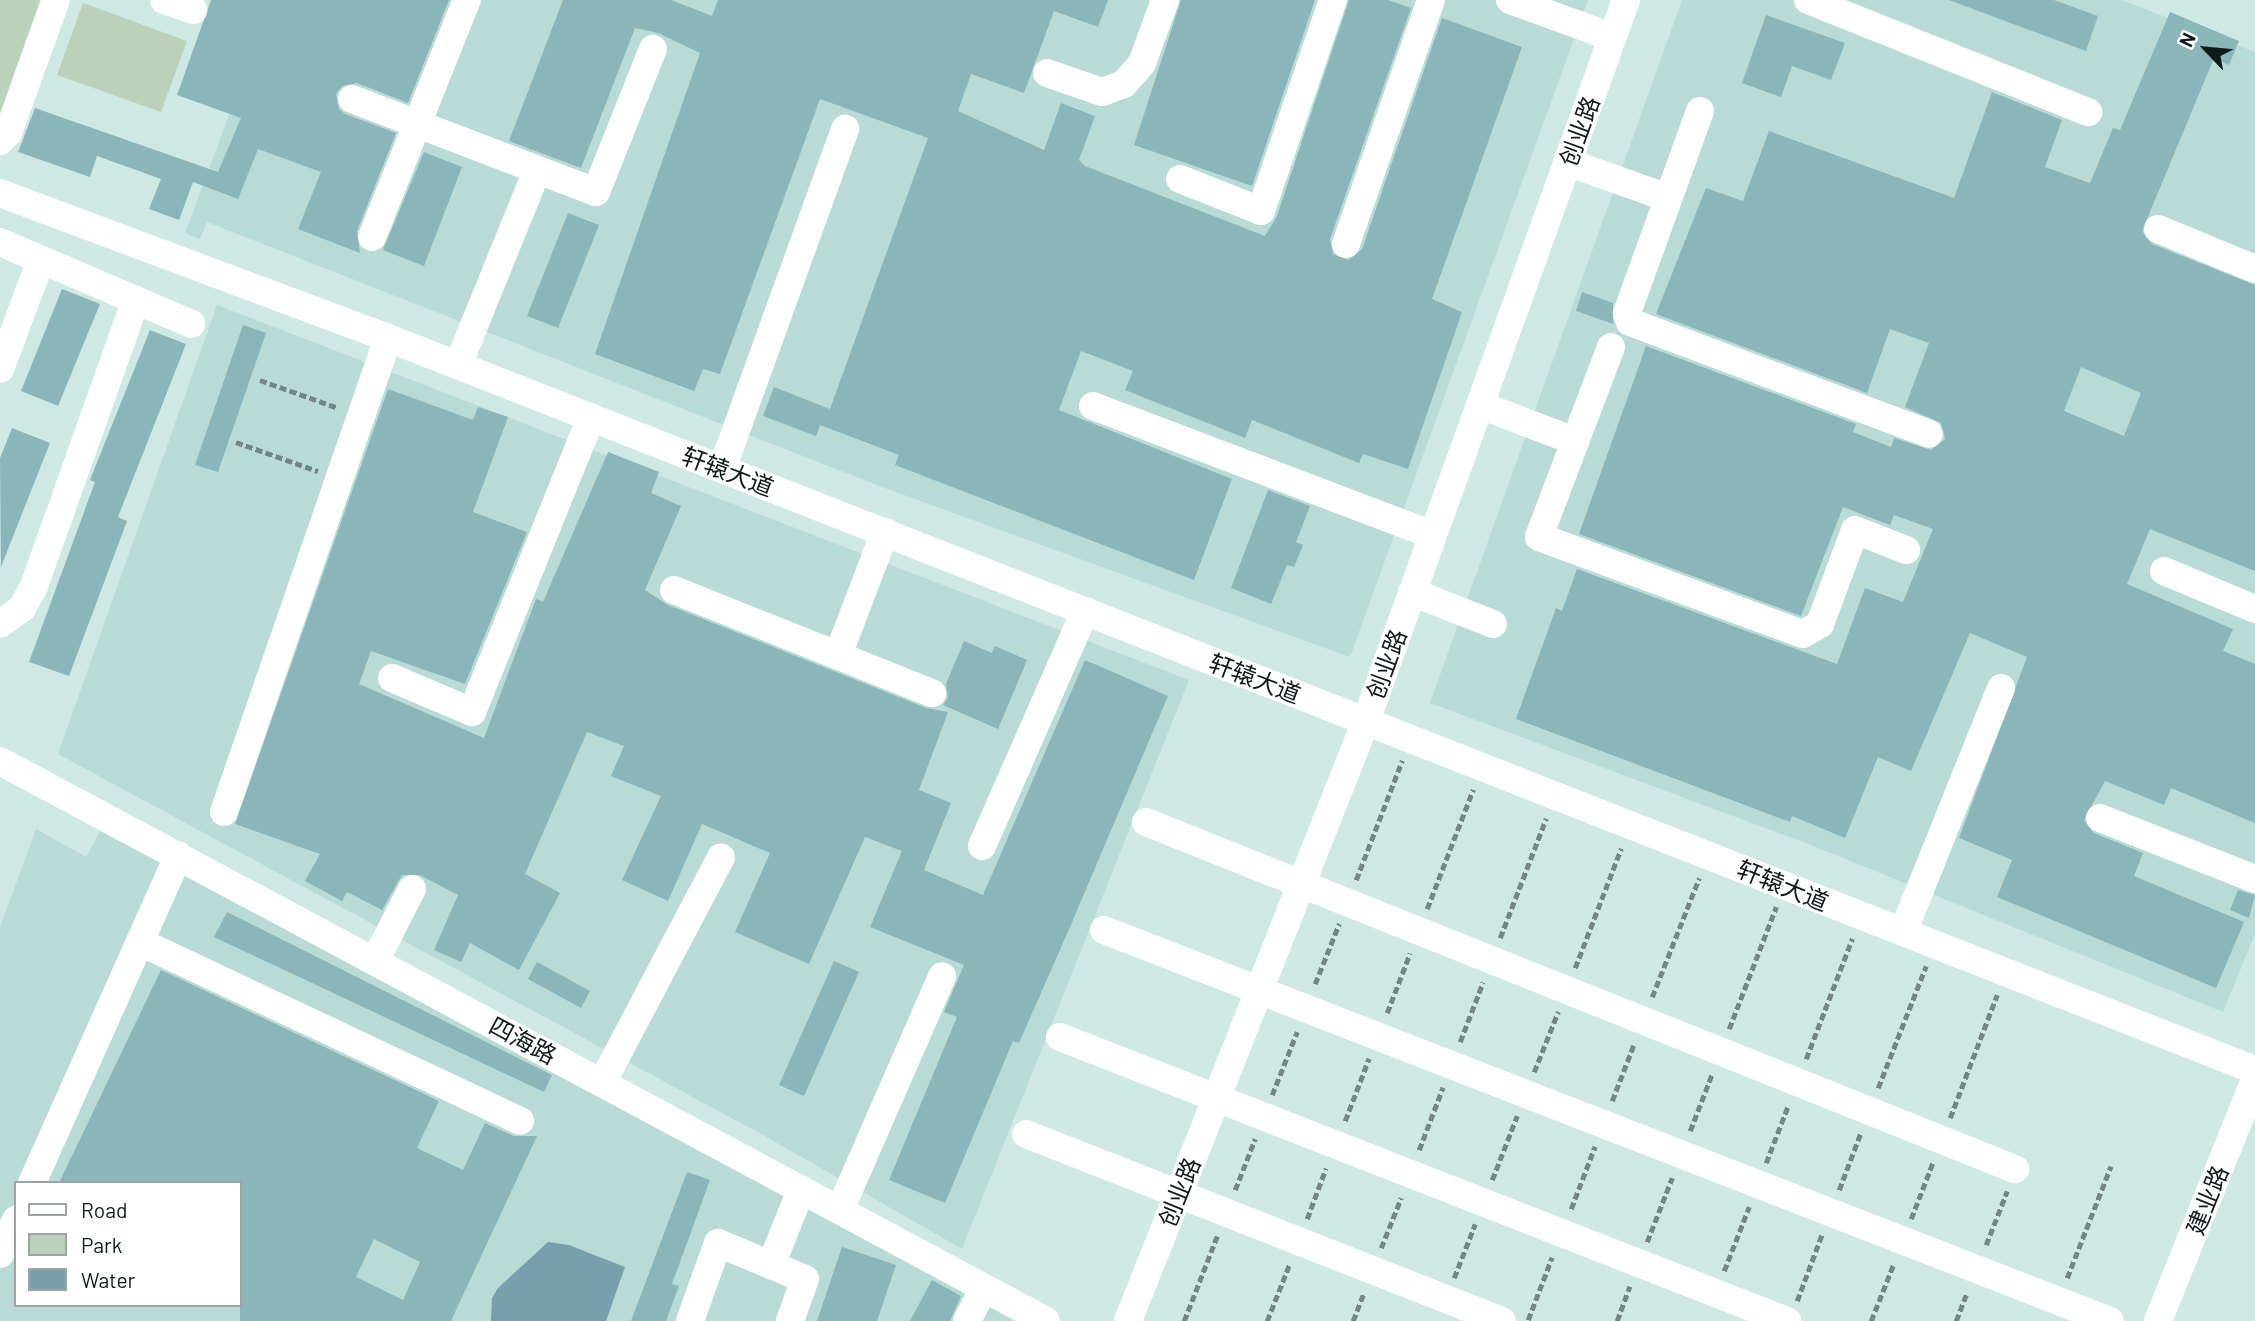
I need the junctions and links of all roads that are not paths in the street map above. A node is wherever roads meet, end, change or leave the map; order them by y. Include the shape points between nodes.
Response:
1 (56, 0) edge
2 (164, 0) edge
3 (467, 0) edge
4 (1165, 0) edge
5 (1333, 0) edge
6 (1432, 0) edge
7 (1510, 0) edge
8 (1626, 0) edge
9 (1808, 0) edge
10 (193, 10) dead end
11 (1612, 37) junction
12 (653, 49) dead end
13 (1047, 73) dead end
14 (352, 99) dead end
15 (1700, 111) dead end
16 (2088, 112) dead end
17 (417, 124) junction
18 (845, 129) dead end
19 (0, 141) edge
20 (1567, 162) junction
21 (537, 170) junction
22 (1180, 178) dead end
23 (0, 193) edge
24 (1668, 198) junction
25 (2158, 229) dead end
26 (372, 237) dead end
27 (0, 242) edge
28 (1346, 244) dead end
29 (41, 260) junction
30 (2255, 270) edge
31 (136, 300) junction
32 (191, 324) dead end
33 (388, 338) junction
34 (1611, 347) dead end
35 (458, 365) junction
36 (0, 369) edge
37 (1480, 405) junction
38 (1093, 406) dead end
39 (591, 417) junction
40 (1929, 434) dead end
41 (1576, 441) junction
42 (722, 468) junction
43 (885, 533) junction
44 (1432, 535) junction
45 (1906, 550) dead end
46 (2164, 571) dead end
47 (674, 590) dead end
48 (1412, 592) junction
49 (2255, 609) edge
50 (1086, 611) junction
51 (0, 624) edge
52 (1493, 624) dead end
53 (838, 655) junction
54 (393, 678) dead end
55 (2001, 688) dead end
56 (932, 693) dead end
57 (1366, 721) junction
58 (0, 761) edge
59 (224, 812) dead end
60 (2099, 818) dead end
61 (1146, 822) dead end
62 (982, 846) dead end
63 (179, 855) junction
64 (721, 857) dead end
65 (2255, 879) edge
66 (1301, 884) junction
67 (412, 889) dead end
68 (1104, 930) dead end
69 (1903, 932) junction
70 (140, 942) junction
71 (375, 961) junction
72 (942, 976) dead end
73 (1259, 990) junction
74 (1060, 1037) dead end
75 (2255, 1070) edge
76 (2255, 1080) edge
77 (602, 1083) junction
78 (1216, 1098) junction
79 (520, 1121) dead end
80 (1026, 1134) dead end
81 (2015, 1169) dead end
82 (33, 1181) edge
83 (802, 1190) junction
84 (1179, 1194) junction
85 (840, 1210) junction
86 (14, 1223) edge
87 (0, 1254) edge
88 (771, 1265) junction
89 (984, 1288) junction
90 (690, 1321) edge
91 (790, 1321) edge
92 (967, 1321) edge
93 (1046, 1321) edge
94 (1128, 1321) edge
95 (1502, 1321) edge
96 (1787, 1321) edge
97 (2110, 1321) edge
98 (2158, 1321) edge

1 - 19 street via 8,133
2 - 10 street
3 - 17 street
4 - 13 street via 1142,63 1124,84 1102,92
5 - 22 street via 1261,211
6 - 28 street
7 - 11 street
8 - 11 street, 创业路
9 - 16 street
11 - 20 street, 创业路
12 - 21 street via 596,192
14 - 17 street
15 - 24 street
17 - 21 street
17 - 26 street
18 - 42 street
20 - 24 street
20 - 37 street, 创业路
21 - 35 street
23 - 33 street, 轩辕大道
24 - 40 street via 1627,313 1630,323
25 - 30 street
27 - 29 street
29 - 31 street
29 - 36 street
31 - 32 street
31 - 51 street via 34,586 22,608
33 - 35 street, 轩辕大道
33 - 59 street
34 - 41 street
35 - 39 street, 轩辕大道
37 - 41 street
37 - 44 street, 创业路
38 - 44 street
39 - 42 street, 轩辕大道
39 - 54 street via 472,712
41 - 45 street via 1539,537 1803,634 1820,624 1855,530
42 - 43 street, 轩辕大道
43 - 50 street, 轩辕大道
43 - 53 street
44 - 48 street, 创业路
46 - 49 street
47 - 53 street
48 - 52 street
48 - 57 street, 创业路
50 - 57 street, 轩辕大道
50 - 62 street
53 - 56 street
55 - 69 street
57 - 66 street, 创业路
57 - 69 street, 轩辕大道
58 - 63 street, 四海路
60 - 65 street
61 - 66 street
63 - 70 street
63 - 71 street, 四海路
64 - 77 street
66 - 73 street, 创业路
66 - 81 street
67 - 71 street
68 - 73 street
69 - 75 street, 轩辕大道
70 - 79 street
70 - 82 street
71 - 77 street, 四海路
72 - 85 street
73 - 78 street, 创业路
73 - 97 street
74 - 78 street
76 - 98 street, 建业路
77 - 83 street, 四海路
78 - 84 street, 创业路
78 - 96 street
80 - 84 street
83 - 85 street, 四海路
83 - 88 street
84 - 94 street, 创业路
84 - 95 street
85 - 89 street, 四海路
86 - 87 street
88 - 90 street via 718,1244
88 - 91 street via 805,1279
89 - 92 street
89 - 93 street, 四海路

